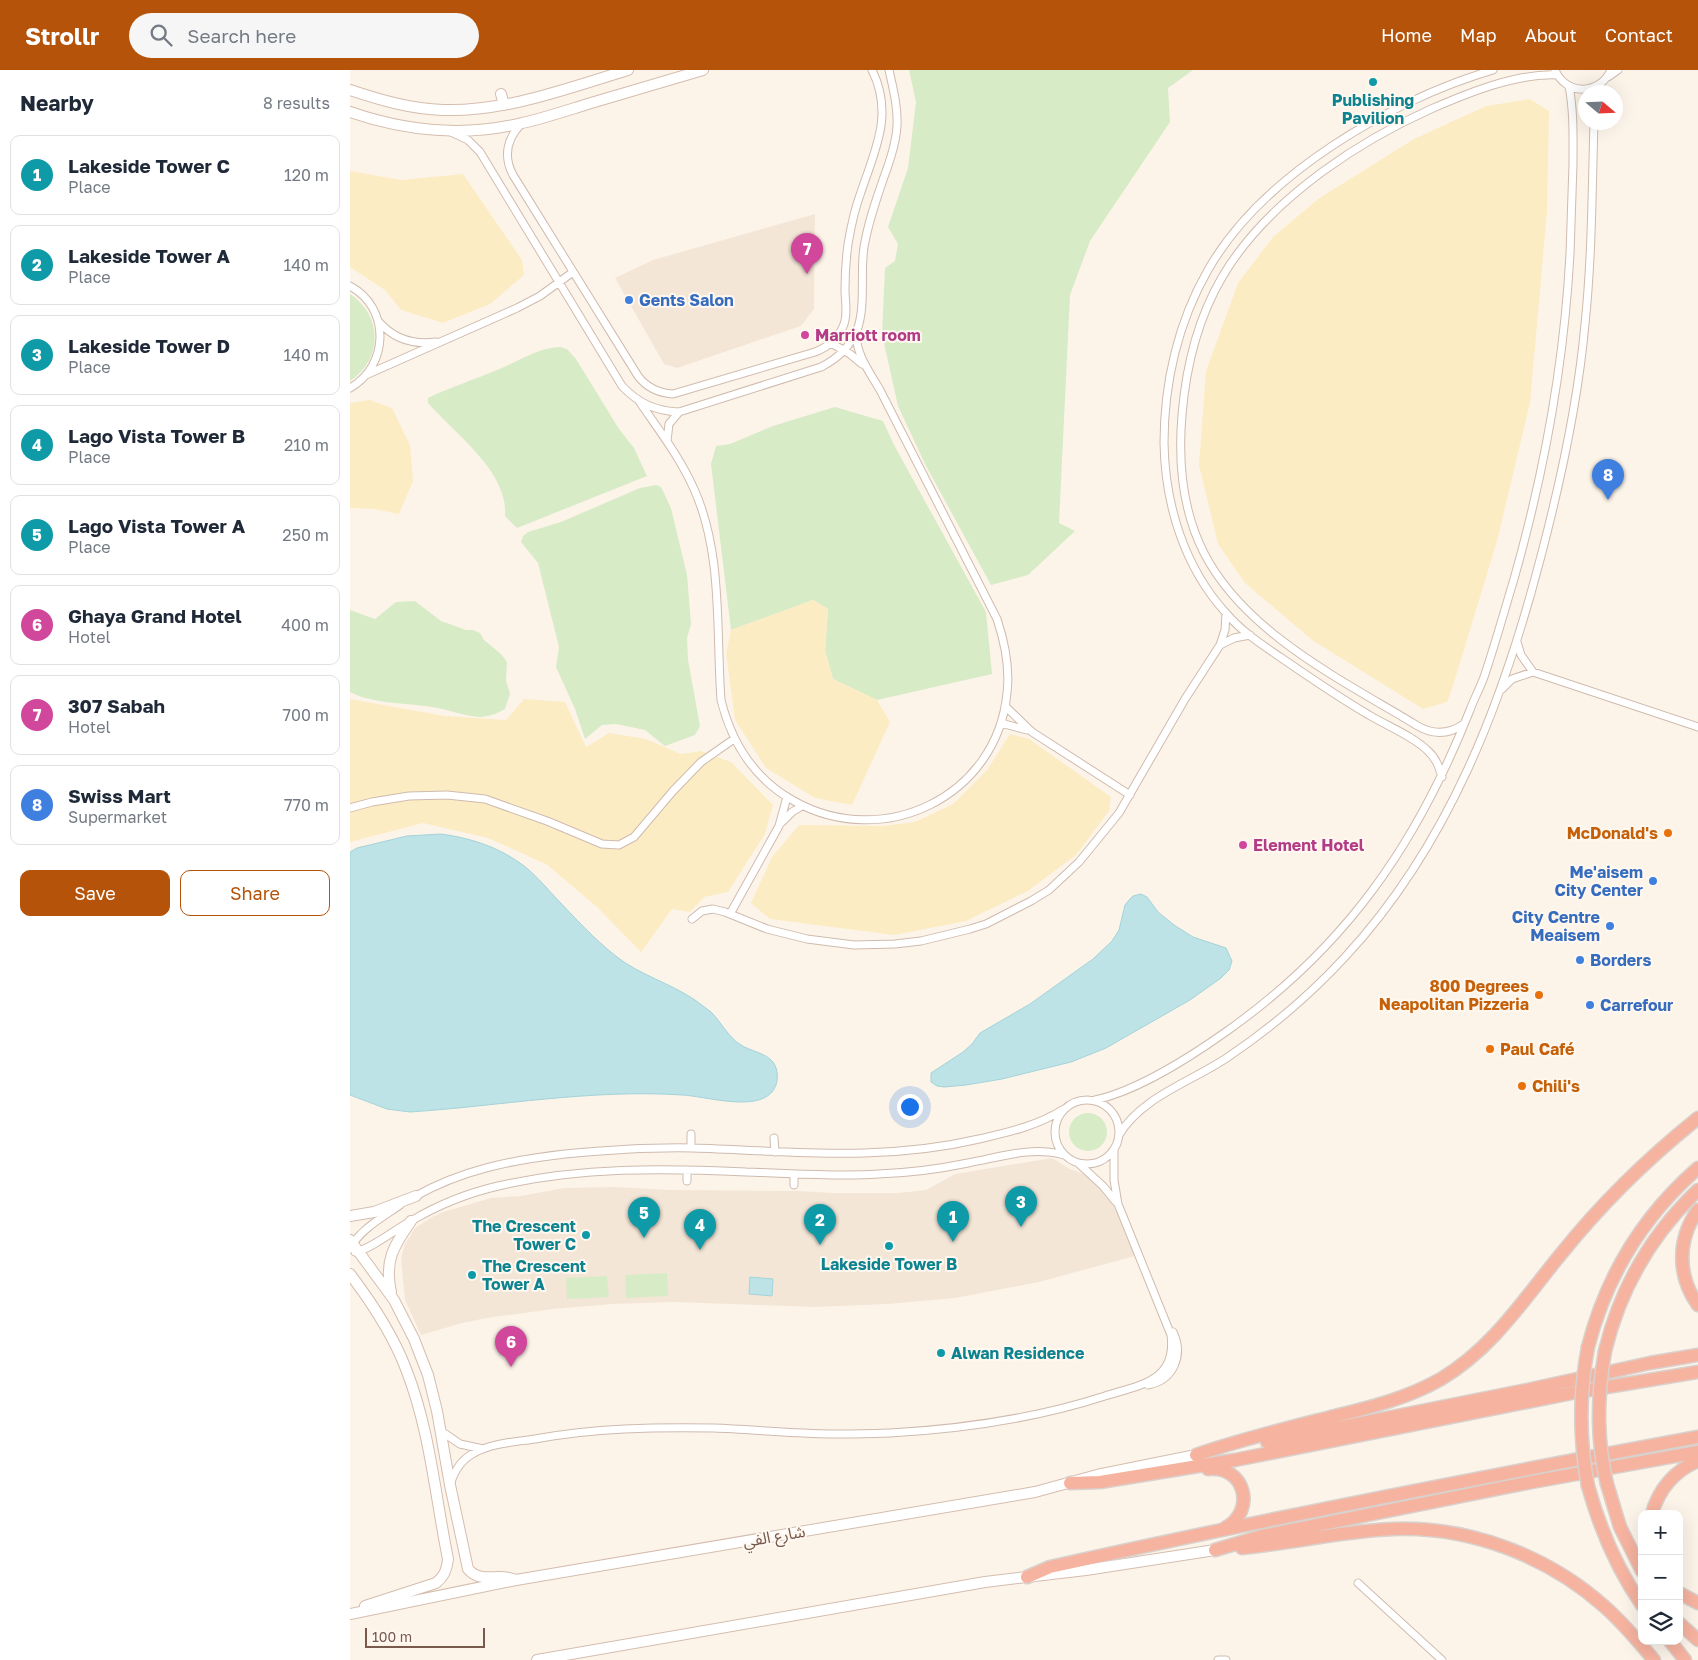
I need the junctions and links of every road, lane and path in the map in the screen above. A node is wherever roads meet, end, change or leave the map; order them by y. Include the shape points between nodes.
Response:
1 (628, 70) edge
2 (704, 70) edge
3 (872, 70) edge
4 (889, 70) edge
5 (1493, 70) edge
6 (1618, 70) edge
7 (613, 72) edge
8 (1556, 72) edge
9 (1610, 74) edge
10 (1602, 83) joint
11 (1569, 86) junction
12 (350, 90) edge
13 (501, 94) dead end
14 (504, 105) junction
15 (350, 112) edge
16 (522, 123) junction
17 (1594, 130) edge
18 (448, 131) junction
19 (573, 272) junction
20 (560, 282) junction
21 (350, 286) edge
22 (378, 321) junction
23 (856, 332) junction
24 (446, 340) junction
25 (831, 343) junction
26 (844, 350) junction
27 (867, 369) junction
28 (366, 375) junction
29 (350, 388) edge
30 (639, 401) junction
31 (679, 412) junction
32 (667, 442) junction
33 (1226, 613) junction
34 (1250, 635) junction
35 (1516, 642) junction
36 (1220, 645) junction
37 (1533, 672) junction
38 (1501, 689) junction
39 (1005, 706) junction
40 (1001, 723) junction
41 (1464, 724) junction
42 (1698, 725) edge
43 (1032, 732) junction
44 (734, 739) junction
45 (1442, 777) junction
46 (1130, 795) junction
47 (786, 797) junction
48 (802, 806) junction
49 (350, 808) edge
50 (778, 826) junction
51 (730, 914) junction
52 (692, 919) dead end
53 (1095, 1100) junction
54 (1064, 1109) junction
55 (1698, 1118) edge
56 (691, 1134) dead end
57 (1119, 1135) junction
58 (774, 1138) dead end
59 (691, 1148) junction
60 (1114, 1150) junction
61 (775, 1152) junction
62 (1064, 1155) junction
63 (1077, 1163) junction
64 (1698, 1168) edge
65 (687, 1170) junction
66 (794, 1174) junction
67 (687, 1181) dead end
68 (794, 1185) dead end
69 (1698, 1190) edge
70 (416, 1196) junction
71 (1118, 1204) junction
72 (1698, 1210) edge
73 (350, 1216) edge
74 (411, 1221) junction
75 (352, 1247) edge
76 (350, 1267) edge
77 (352, 1276) edge
78 (394, 1300) junction
79 (1698, 1304) edge
80 (1698, 1355) edge
81 (1698, 1372) edge
82 (1529, 1396) junction
83 (440, 1430) junction
84 (1698, 1437) edge
85 (483, 1449) junction
86 (1698, 1452) edge
87 (1196, 1455) junction
88 (1698, 1461) edge
89 (1175, 1470) junction
90 (1070, 1483) junction
91 (450, 1485) junction
92 (1654, 1510) edge
93 (1221, 1530) junction
94 (1215, 1550) junction
95 (1638, 1563) edge
96 (1027, 1576) junction
97 (516, 1580) junction
98 (1358, 1583) dead end
99 (1683, 1595) edge
100 (1639, 1600) edge
101 (1698, 1604) edge
102 (350, 1614) edge
103 (1683, 1627) edge
104 (1698, 1640) edge
105 (1673, 1645) edge
106 (541, 1660) edge
107 (1218, 1660) edge
108 (1226, 1660) edge
109 (1442, 1660) edge
110 (1654, 1660) edge
111 (1685, 1660) edge

1 - 7 street
2 - 16 street
3 - 25 street via 881,102 881,129 850,234 845,276 846,318
4 - 23 street via 896,106 896,134 868,228 862,268 861,312
5 - 33 street via 1443,87 1396,109 1314,159 1247,217 1199,286 1183,325 1172,365 1165,419 1165,470 1171,506 1183,543 1202,580
6 - 9 street
7 - 14 street
8 - 11 street
8 - 41 street via 1491,87 1425,112 1356,149 1293,195 1250,236 1217,284 1199,324 1184,387 1180,458 1186,507 1202,550 1228,589 1248,612 1291,646 1416,725 1440,733
9 - 10 street
10 - 11 street via 1582,90
11 - 41 street via 1574,118 1570,246 1564,328 1552,418 1517,569 1483,679
12 - 14 street via 422,108 463,110
13 - 14 street
15 - 18 street via 401,126
16 - 18 street
16 - 19 street via 512,135 507,149 510,170
17 - 35 street via 1590,262 1577,389 1556,498
18 - 20 street via 468,140 480,152
19 - 20 street
19 - 25 street via 638,376 656,391 681,392 815,352
20 - 24 street via 518,308
20 - 30 street via 622,386
21 - 22 street via 366,298
22 - 24 street via 392,334 409,341
22 - 28 street via 379,350
23 - 26 street
23 - 27 street via 860,355
24 - 28 street
25 - 26 street
26 - 27 street
26 - 31 street via 821,367
27 - 39 street via 997,619 1008,669
28 - 29 street
30 - 31 street via 655,409
30 - 32 street
31 - 32 street via 669,424
32 - 44 street via 687,473 707,525 715,578 722,700
33 - 34 street
33 - 36 street via 1226,630
34 - 36 street
34 - 45 street via 1336,694 1423,747 1436,760
35 - 37 street
35 - 38 street
36 - 46 street
37 - 38 street via 1512,680
37 - 42 street
38 - 57 street via 1469,769 1433,838 1365,935 1325,978 1276,1021 1214,1066 1138,1111
39 - 40 street
39 - 43 street
40 - 43 street
40 - 48 street via 989,749 970,776 926,807 892,818 856,820 829,816
41 - 45 street
43 - 46 street
44 - 47 street via 753,768
44 - 49 street via 701,762 634,836 619,844 602,844 485,799 409,796
45 - 53 street via 1415,828 1379,882 1339,932 1294,978 1201,1049 1124,1091
46 - 51 street via 1093,846 1049,890 986,924 970,929 921,941 854,945 779,933
47 - 48 street
47 - 50 street
48 - 50 street
50 - 51 street
51 - 52 street via 707,910
53 - 54 street via 1078,1100
53 - 57 street via 1111,1109 1119,1126
54 - 61 street via 1020,1129 921,1150 863,1154
54 - 62 street via 1055,1127 1058,1147
55 - 87 highway via 1608,1202 1561,1254 1499,1332 1456,1369 1425,1388 1386,1402
56 - 59 street
57 - 60 street
58 - 61 street
59 - 61 street
59 - 70 street via 605,1151 516,1161 466,1173
60 - 63 street via 1102,1161
60 - 71 street
62 - 63 street
62 - 66 street via 1033,1150 901,1173
63 - 71 street
64 - 100 highway, bridge via 1664,1202 1630,1247 1604,1296 1588,1347 1580,1405 1588,1486 1610,1549
65 - 66 street
65 - 67 street
65 - 74 street via 580,1174 516,1182 456,1199
66 - 68 street
69 - 95 highway, bridge via 1663,1229 1638,1266 1619,1307 1605,1351 1598,1415 1601,1453 1620,1527
70 - 73 street via 374,1212
70 - 75 street via 368,1228
71 - 85 street via 1177,1342 1177,1361 1173,1370 1159,1382 1038,1413 920,1430 834,1434 654,1428 553,1436
72 - 79 highway via 1686,1232 1682,1260 1688,1287
74 - 75 street
74 - 78 street via 391,1252 388,1270
75 - 78 street
76 - 77 street
77 - 102 street via 397,1348 413,1388 433,1468 448,1565 436,1583 372,1603
78 - 83 street via 425,1366
80 - 82 highway, bridge via 1614,1370
81 - 82 highway, bridge
82 - 87 highway
82 - 89 highway
83 - 85 street via 460,1444
83 - 91 street
84 - 93 highway, bridge
85 - 91 street via 459,1465
86 - 94 highway, bridge via 1262,1536
87 - 90 street, شارع الفي
88 - 92 highway via 1671,1479
89 - 90 highway via 1092,1483
89 - 93 highway via 1218,1469 1236,1479 1243,1493 1243,1509 1235,1522
90 - 97 street, شارع الفي via 1035,1492
91 - 97 street via 468,1569 481,1578 503,1576
93 - 96 highway via 1060,1565
94 - 96 street
94 - 110 highway via 1394,1529 1478,1538 1529,1557 1576,1584 1618,1619
96 - 106 street
97 - 102 street, شارع الفي
98 - 109 street
99 - 101 highway
103 - 104 highway
105 - 111 highway
107 - 108 street

